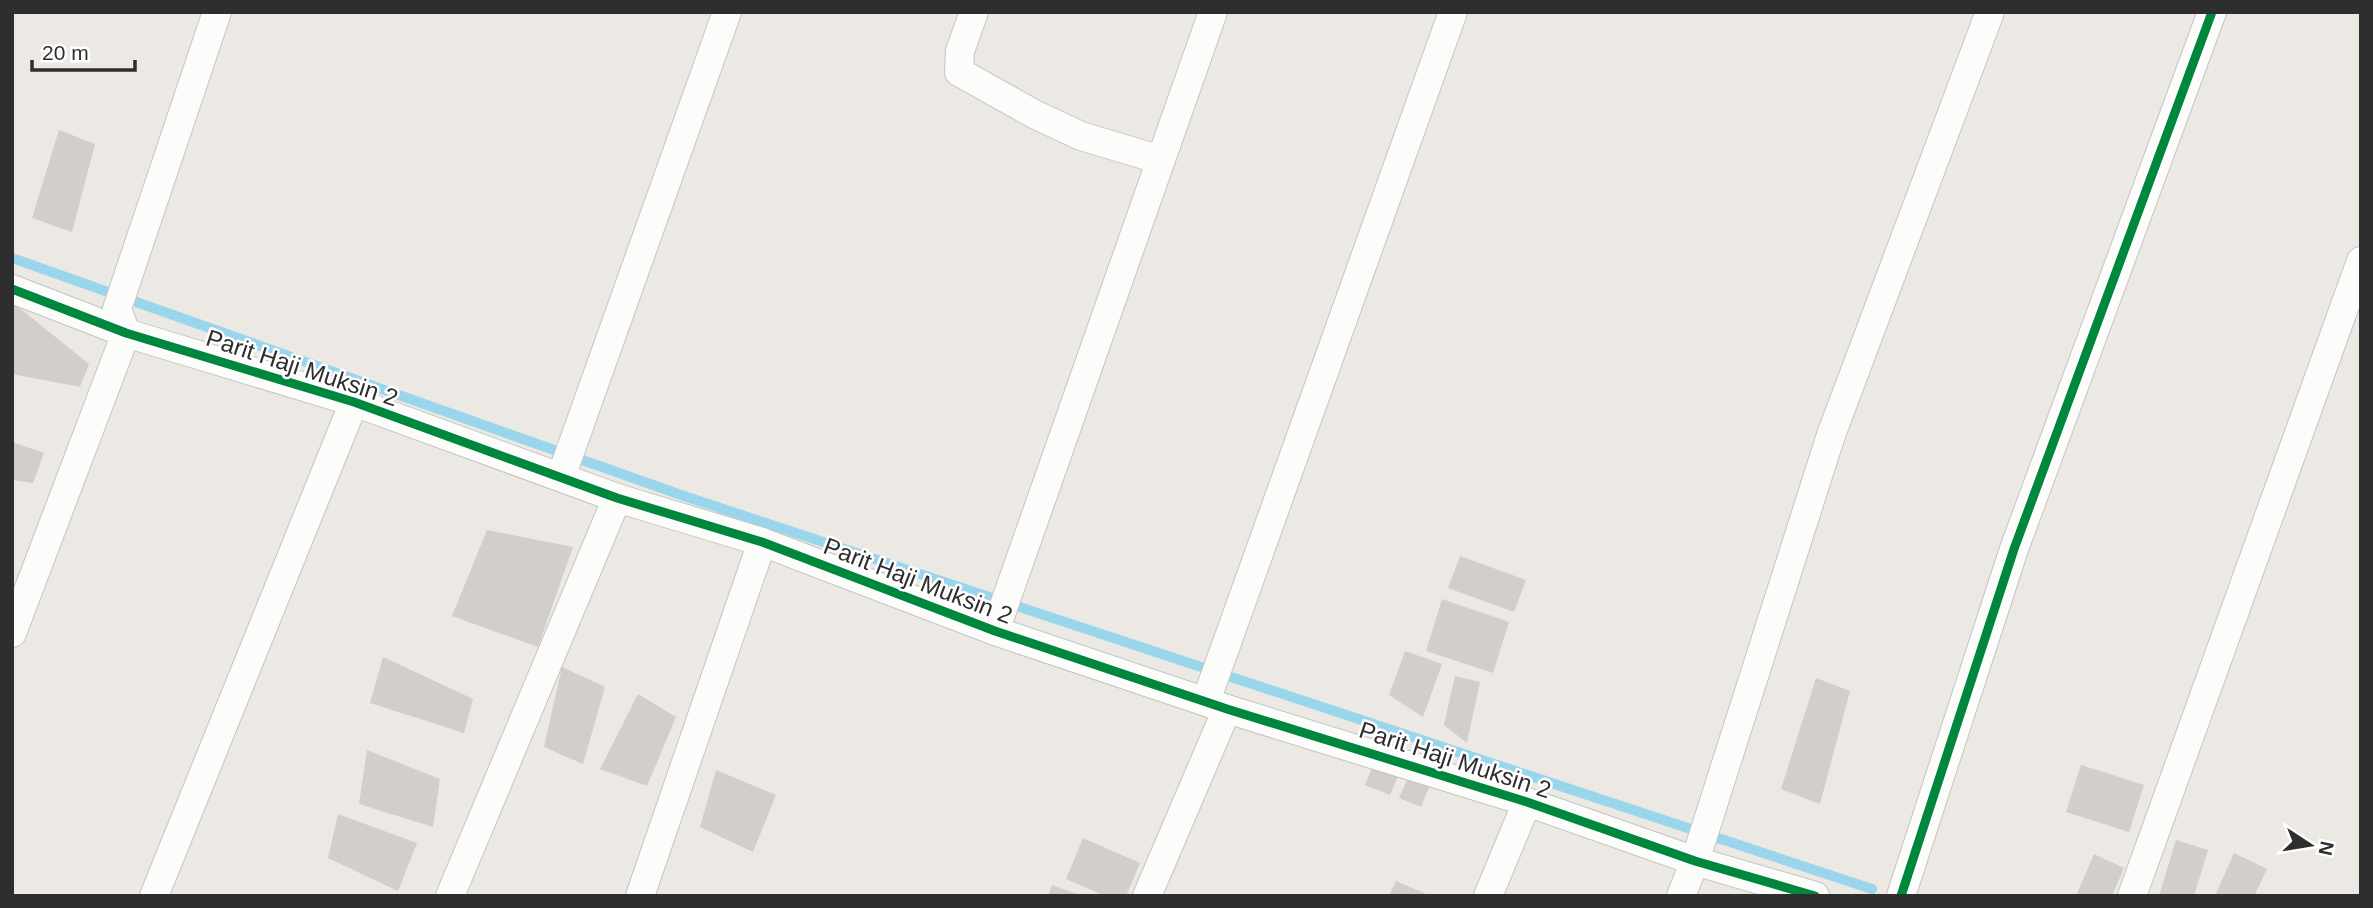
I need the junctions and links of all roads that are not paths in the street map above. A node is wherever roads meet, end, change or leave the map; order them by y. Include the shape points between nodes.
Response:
1 (216, 12) edge
2 (727, 12) edge
3 (974, 12) edge
4 (1213, 12) edge
5 (1453, 12) edge
6 (1990, 12) edge
7 (2212, 12) edge
8 (1161, 160) junction
9 (2361, 261) edge
10 (12, 289) edge
11 (122, 321) junction
12 (354, 402) junction
13 (561, 477) junction
14 (617, 498) junction
15 (762, 542) junction
16 (995, 631) junction
17 (12, 633) edge
18 (1216, 705) junction
19 (1527, 802) junction
20 (1695, 861) junction
21 (154, 896) edge
22 (450, 896) edge
23 (640, 896) edge
24 (1147, 896) edge
25 (1488, 896) edge
26 (1681, 896) edge
27 (1815, 896) edge
28 (1901, 896) edge
29 (2132, 896) edge

1 - 11 street via 133,263
2 - 13 street
3 - 8 street via 959,72 1081,136
4 - 8 street
5 - 18 street
6 - 20 street via 1831,435
7 - 28 street via 2014,549
8 - 16 street
9 - 29 street
10 - 11 street, Parit Haji Muksin 2
11 - 12 street, Parit Haji Muksin 2
11 - 17 street
12 - 13 street, Parit Haji Muksin 2
12 - 21 street
13 - 14 street, Parit Haji Muksin 2
14 - 15 street, Parit Haji Muksin 2
14 - 22 street
15 - 16 street, Parit Haji Muksin 2
15 - 23 street
16 - 18 street, Parit Haji Muksin 2
18 - 19 street, Parit Haji Muksin 2
18 - 24 street
19 - 20 street, Parit Haji Muksin 2
19 - 25 street
20 - 26 street
20 - 27 street, Parit Haji Muksin 2

